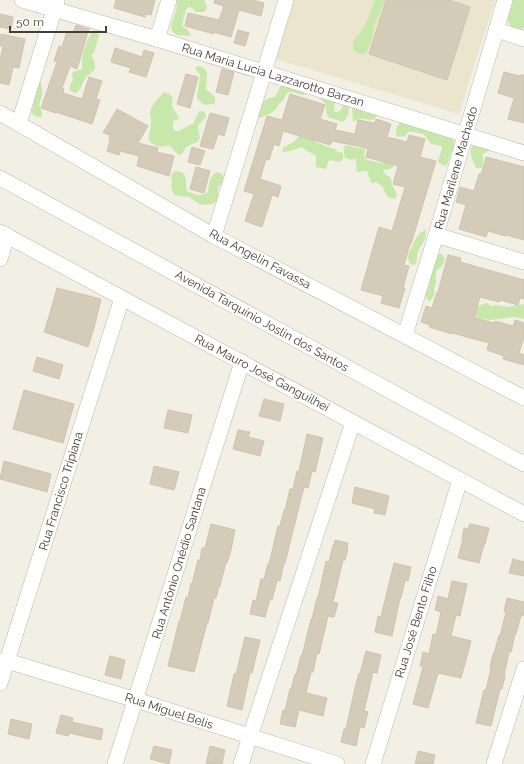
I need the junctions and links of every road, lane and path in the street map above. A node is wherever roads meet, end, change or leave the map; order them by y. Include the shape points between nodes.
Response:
1 (22, 0) edge
2 (169, 0) edge
3 (286, 0) edge
4 (505, 0) edge
5 (56, 5) edge
6 (497, 30) junction
7 (157, 39) junction
8 (524, 39) edge
9 (264, 73) junction
10 (0, 113) edge
11 (19, 123) junction
12 (466, 135) junction
13 (524, 154) edge
14 (0, 178) edge
15 (3, 234) edge
16 (436, 235) junction
17 (214, 236) junction
18 (0, 259) edge
19 (524, 262) edge
20 (122, 298) junction
21 (405, 334) junction
22 (242, 362) junction
23 (524, 398) edge
24 (353, 422) junction
25 (524, 464) edge
26 (460, 480) junction
27 (524, 514) edge
28 (4, 661) edge
29 (524, 669) edge
30 (0, 683) edge
31 (136, 700) junction
32 (249, 737) junction
33 (115, 764) edge
34 (241, 764) edge
35 (337, 764) edge
36 (373, 764) edge
37 (494, 764) edge

1 - 5 street, Rua Maria Lucia Lazzarotto Barzan
2 - 7 street
3 - 9 street
4 - 6 street, Rua Marilene Machado
5 - 7 street, Rua Maria Lucia Lazzarotto Barzan
5 - 11 street
6 - 8 street
6 - 12 street, Rua Marilene Machado
7 - 9 street, Rua Maria Lucia Lazzarotto Barzan
9 - 12 street, Rua Maria Lucia Lazzarotto Barzan
9 - 17 street
10 - 11 street, Rua Angelin Favassa
11 - 17 street, Rua Angelin Favassa
12 - 13 street, Rua Maria Lucia Lazzarotto Barzan
12 - 16 street, Rua Marilene Machado
14 - 25 street, Avenida Tarquínio Joslin dos Santos
15 - 18 street
15 - 20 street, Rua Mauro José Ganguilhei
16 - 19 street
16 - 21 street, Rua Marilene Machado
17 - 21 street, Rua Angelin Favassa
20 - 22 street, Rua Mauro José Ganguilhei
20 - 28 street, Rua Francisco Tripiana
21 - 23 street, Rua Angelin Favassa
22 - 24 street, Rua Mauro José Ganguilhei
22 - 31 street, Rua Antônio Onédio Santana
24 - 26 street, Rua Mauro José Ganguilhei
24 - 32 street
26 - 27 street, Rua Mauro José Ganguilhei
26 - 36 street, Rua José Bento Filho
28 - 30 street, Rua Francisco Tripiana
28 - 31 street, Rua Miguel Belis
29 - 37 street
31 - 32 street, Rua Miguel Belis
31 - 33 street, Rua Antônio Onédio Santana
32 - 34 street
32 - 35 street, Rua Miguel Belis

